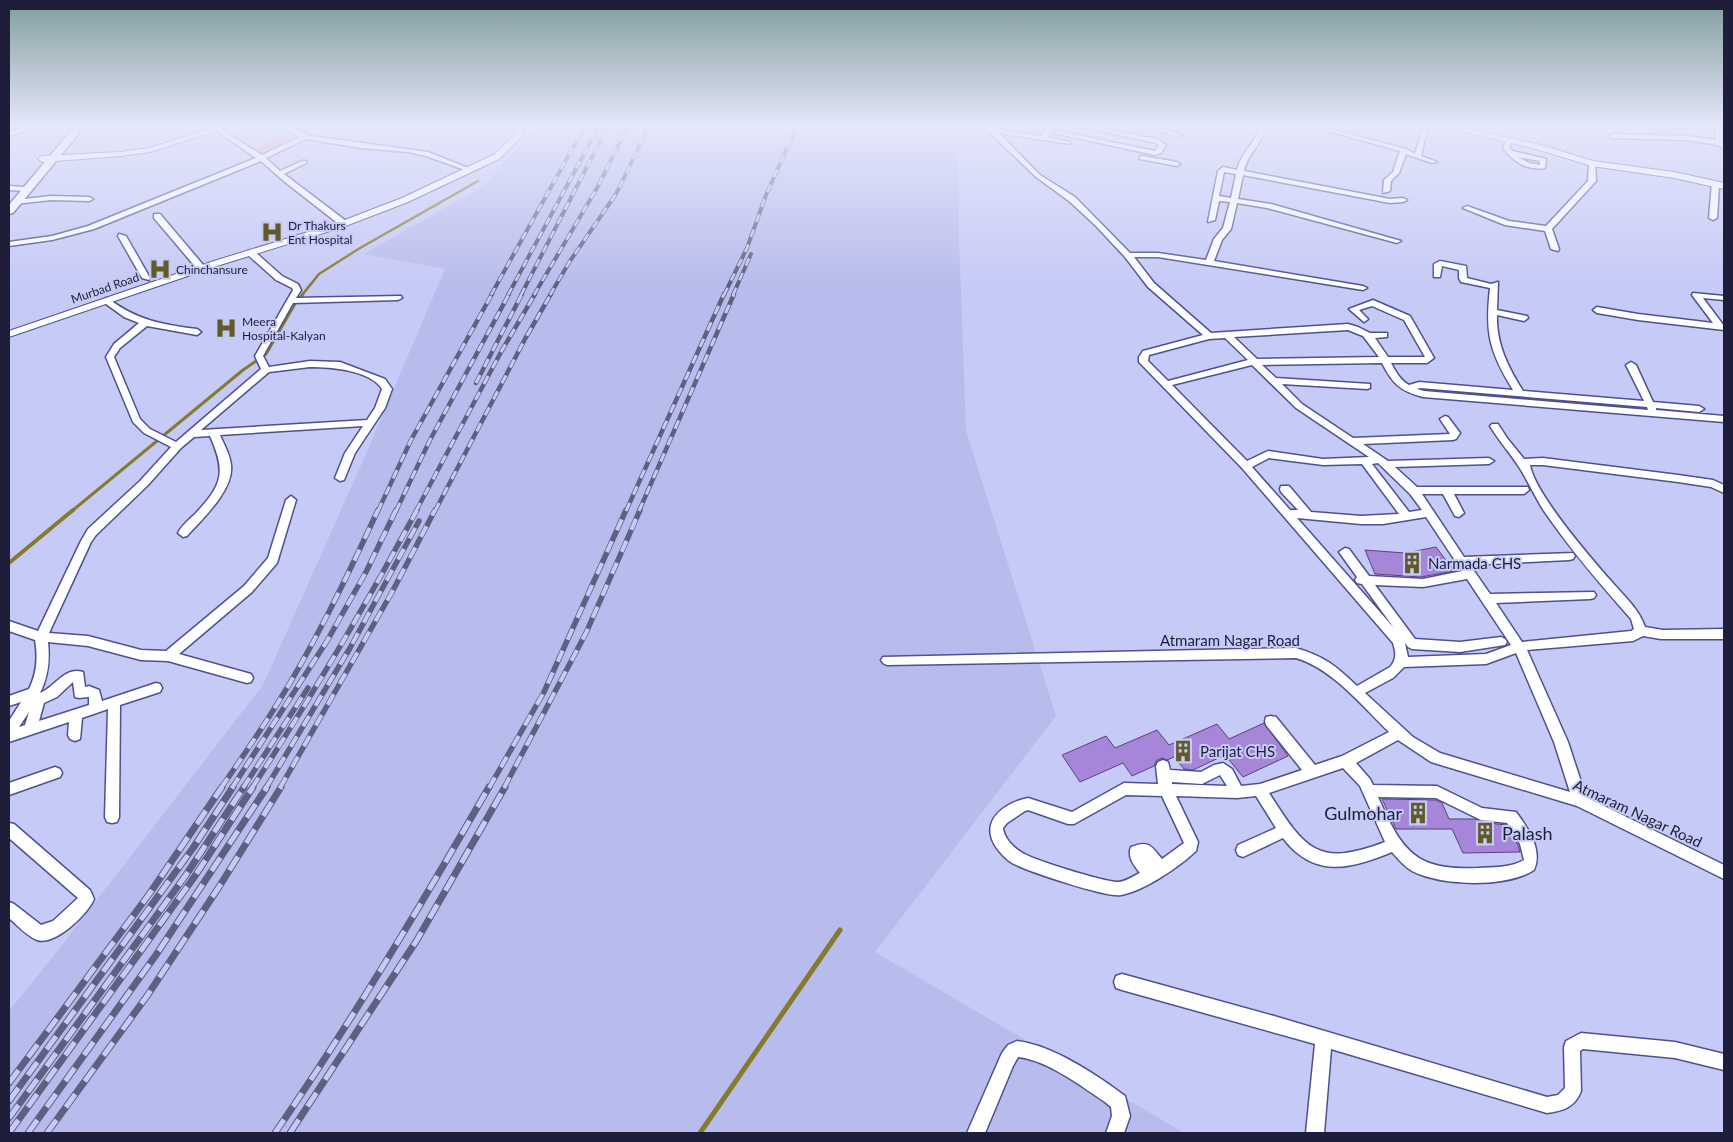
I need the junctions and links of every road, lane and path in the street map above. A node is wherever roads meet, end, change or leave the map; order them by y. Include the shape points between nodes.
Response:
1 (28, 179) edge
2 (33, 179) edge
3 (212, 179) edge
4 (287, 179) edge
5 (450, 179) edge
6 (1043, 179) edge
7 (1219, 179) edge
8 (1238, 179) edge
9 (1278, 179) edge
10 (1389, 179) edge
11 (1592, 179) edge
12 (1691, 179) edge
13 (1720, 185) edge
14 (1386, 191) dead end
15 (11, 197) edge
16 (1216, 198) junction
17 (89, 199) dead end
18 (1403, 200) dead end
19 (1234, 201) junction
20 (1466, 208) dead end
21 (157, 216) dead end
22 (1713, 218) dead end
23 (1211, 220) dead end
24 (345, 221) junction
25 (1548, 229) junction
26 (122, 236) dead end
27 (1397, 242) dead end
28 (9, 244) edge
29 (1555, 249) dead end
30 (251, 253) junction
31 (1128, 255) junction
32 (1210, 263) junction
33 (199, 265) junction
34 (1437, 275) dead end
35 (146, 278) junction
36 (1363, 288) dead end
37 (398, 298) dead end
38 (1724, 298) edge
39 (106, 301) junction
40 (291, 301) junction
41 (1597, 310) dead end
42 (1491, 311) junction
43 (1524, 318) dead end
44 (144, 324) junction
45 (9, 325) edge
46 (1721, 325) edge
47 (1348, 327) junction
48 (197, 332) dead end
49 (9, 334) edge
50 (1227, 335) junction
51 (1209, 336) junction
52 (1388, 360) junction
53 (1252, 362) junction
54 (1632, 365) dead end
55 (264, 368) junction
56 (1274, 381) junction
57 (1166, 384) junction
58 (1367, 386) dead end
59 (1522, 397) junction
60 (1649, 404) junction
61 (1724, 412) edge
62 (1654, 413) junction
63 (1445, 419) dead end
64 (1724, 419) edge
65 (368, 423) junction
66 (1496, 426) dead end
67 (214, 433) junction
68 (192, 434) junction
69 (1352, 441) junction
70 (172, 444) junction
71 (1365, 461) junction
72 (1489, 461) dead end
73 (1382, 462) junction
74 (1246, 466) junction
75 (1524, 466) junction
76 (340, 478) dead end
77 (1285, 489) dead end
78 (1724, 489) edge
79 (1446, 490) junction
80 (1524, 490) dead end
81 (1414, 491) junction
82 (291, 500) dead end
83 (1286, 513) junction
84 (1429, 513) junction
85 (1459, 513) dead end
86 (1309, 516) junction
87 (1407, 517) junction
88 (183, 533) dead end
89 (1345, 552) dead end
90 (1569, 556) dead end
91 (1462, 561) junction
92 (1470, 574) junction
93 (1344, 580) junction
94 (1365, 580) junction
95 (1590, 595) dead end
96 (1486, 600) junction
97 (9, 626) edge
98 (1641, 631) junction
99 (1724, 634) edge
100 (41, 637) junction
101 (1501, 642) dead end
102 (1460, 647) junction
103 (1518, 647) junction
104 (168, 656) junction
105 (887, 660) dead end
106 (1466, 660) junction
107 (1401, 662) junction
108 (247, 678) dead end
109 (156, 688) dead end
110 (33, 692) junction
111 (1356, 692) junction
112 (9, 701) edge
113 (114, 702) junction
114 (96, 708) junction
115 (76, 714) junction
116 (1271, 721) dead end
117 (31, 728) junction
118 (9, 731) edge
119 (1400, 733) junction
120 (75, 735) dead end
121 (9, 736) edge
122 (1346, 761) junction
123 (1313, 772) junction
124 (55, 773) dead end
125 (9, 789) edge
126 (1260, 790) junction
127 (1368, 790) junction
128 (1166, 791) junction
129 (1236, 792) junction
130 (1580, 801) junction
131 (112, 817) dead end
132 (9, 829) edge
133 (1286, 830) junction
134 (1393, 845) junction
135 (1243, 850) dead end
136 (1724, 872) edge
137 (9, 909) edge
138 (1122, 982) dead end
139 (1324, 1039) junction
140 (1724, 1062) edge
141 (976, 1133) edge
142 (1115, 1133) edge
143 (1315, 1133) edge

1 - 15 main road
2 - 15 main road via 26,189
3 - 28 street via 80,232 50,240
4 - 24 street
5 - 24 street, Murbad Road via 405,200
6 - 31 street via 1072,199
7 - 16 street
8 - 19 street
9 - 18 street via 1390,201
10 - 14 street
11 - 25 street
12 - 13 street
13 - 22 street
15 - 17 street
16 - 19 street
16 - 23 street
19 - 27 street via 1285,210
19 - 32 street via 1228,229 1218,239
20 - 25 street via 1508,223
21 - 33 street
24 - 30 street, Murbad Road
24 - 33 street, Murbad Road
25 - 29 street
26 - 35 street
30 - 33 street, Murbad Road
30 - 40 street via 279,278 295,286 297,290
31 - 32 street via 1158,255
31 - 51 street via 1151,285
32 - 36 street
33 - 35 street, Murbad Road
33 - 39 street, Murbad Road
34 - 42 street via 1438,264 1447,265 1464,269 1464,280 1495,285
35 - 45 street, Murbad Road
37 - 40 street
38 - 46 street via 1696,295
39 - 44 street
39 - 49 street, Murbad Road
40 - 55 street via 258,356
41 - 46 street
42 - 43 street
42 - 59 street via 1497,353
44 - 48 street
44 - 70 street via 117,346 110,357 136,420 147,431
47 - 50 street
47 - 52 street via 1376,335
47 - 52 street via 1366,318 1353,309 1371,303 1407,318 1430,356 1427,360
50 - 51 street
50 - 53 street
51 - 57 street via 1146,353 1144,362
52 - 53 street
52 - 59 street via 1397,383 1423,394
53 - 56 street
53 - 57 street
54 - 60 street
55 - 65 street via 340,365 382,381 387,389 380,408
55 - 68 street
56 - 58 street
56 - 69 street via 1299,406
57 - 74 street
59 - 60 street
59 - 62 street
60 - 61 street
60 - 62 street
62 - 64 street
63 - 69 street via 1455,433 1453,437
65 - 67 street
65 - 76 street via 350,452
66 - 75 street
67 - 68 street
67 - 88 street via 226,468 221,487
68 - 70 street
69 - 73 street
70 - 100 street via 144,483 92,532
71 - 73 street
71 - 74 street via 1323,462 1268,454
71 - 87 street
72 - 73 street
73 - 81 street
74 - 83 street
75 - 78 street via 1526,462 1536,460 1628,470 1714,484
75 - 98 street via 1564,530 1636,617
77 - 86 street
79 - 80 street
79 - 81 street
79 - 85 street
81 - 84 street
82 - 104 street via 273,560 248,589
83 - 86 street
83 - 93 street
84 - 87 street
84 - 91 street
86 - 87 street via 1361,520
89 - 94 street
90 - 91 street
91 - 92 street
92 - 94 street via 1423,583
92 - 96 street
93 - 94 street
93 - 107 street via 1398,641
94 - 102 street via 1409,642 1418,646
95 - 96 street
96 - 103 street
97 - 100 street
98 - 99 street
98 - 103 street via 1633,636
100 - 104 street via 88,641 141,655
100 - 110 street via 42,675
101 - 102 street
102 - 106 street
103 - 106 street via 1486,659
103 - 130 street via 1561,742
104 - 108 street
105 - 111 street, Atmaram Nagar Road via 1296,653 1329,667
106 - 107 street
107 - 111 street via 1392,672
109 - 113 street
110 - 112 street
110 - 118 street
111 - 119 street, Atmaram Nagar Road
113 - 114 street
113 - 131 street
114 - 115 street
114 - 117 street via 95,694 90,691 79,693 79,676 68,678 55,692 38,700
115 - 117 street
115 - 120 street
116 - 123 street
117 - 121 street
119 - 122 street
119 - 130 street, Atmaram Nagar Road via 1436,758
122 - 123 street
122 - 127 street
123 - 126 street
124 - 125 street
126 - 129 street
126 - 133 street
127 - 134 street
127 - 134 street via 1438,792 1481,814 1507,815 1515,822 1530,851 1531,860 1516,871 1459,876 1412,863
128 - 128 street via 1191,846 1129,887 1111,889 1020,859 996,835 1000,820 1023,805 1074,818 1124,789
128 - 129 street
128 - 129 street via 1164,771 1202,778 1223,769
130 - 136 street, Atmaram Nagar Road
132 - 137 street via 87,899 56,928 44,934
133 - 134 street via 1301,850 1315,858 1341,862
133 - 135 street
138 - 139 street
139 - 140 street via 1547,1105 1562,1103 1573,1091 1572,1048 1581,1042 1676,1050
139 - 143 street
141 - 142 street via 1007,1060 1016,1049 1038,1054 1119,1102 1121,1116

